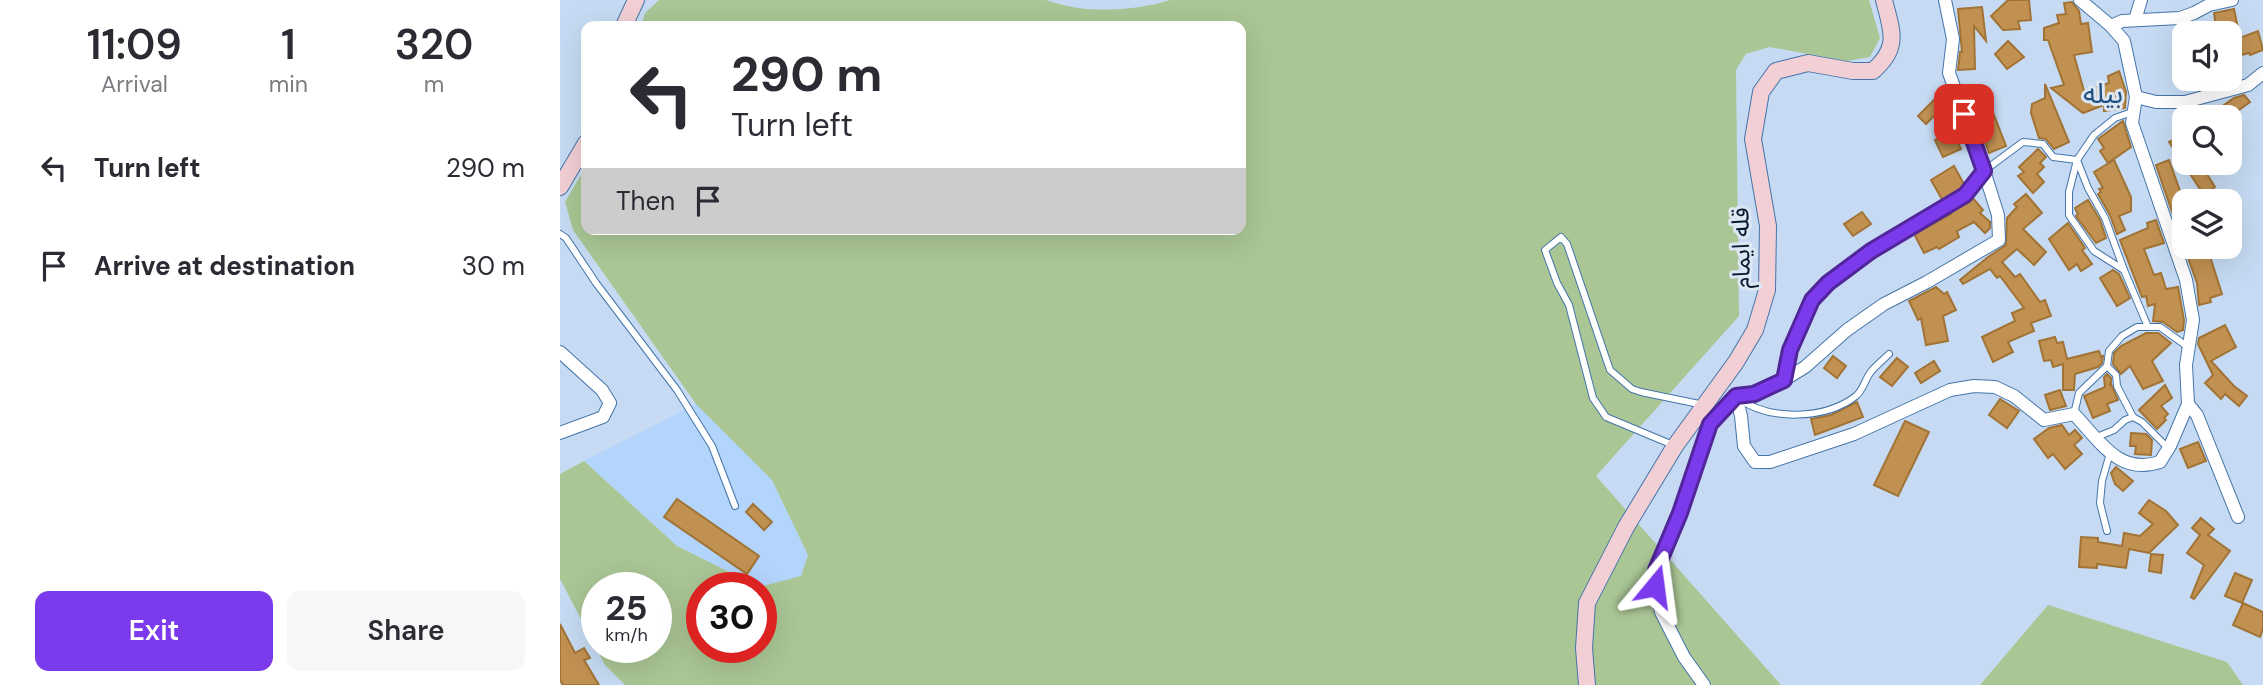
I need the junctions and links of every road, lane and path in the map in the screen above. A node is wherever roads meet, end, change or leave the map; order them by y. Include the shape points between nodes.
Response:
1 (636, 0) edge
2 (1884, 0) edge
3 (1945, 0) edge
4 (2080, 0) edge
5 (2141, 0) edge
6 (2232, 0) edge
7 (2136, 20) junction
8 (626, 21) edge
9 (2111, 26) junction
10 (2263, 73) edge
11 (2136, 97) junction
12 (2134, 111) junction
13 (581, 152) edge
14 (2077, 160) junction
15 (1984, 171) junction
16 (560, 187) edge
17 (560, 234) edge
18 (2124, 270) junction
19 (2148, 327) junction
20 (2189, 347) junction
21 (560, 352) edge
22 (1889, 354) dead end
23 (2106, 366) junction
24 (1784, 380) junction
25 (1736, 396) junction
26 (2188, 404) junction
27 (1704, 405) junction
28 (2074, 414) junction
29 (2133, 417) junction
30 (560, 433) edge
31 (2097, 437) junction
32 (1675, 446) junction
33 (2168, 449) junction
34 (2110, 452) junction
35 (735, 506) dead end
36 (2238, 517) dead end
37 (2107, 531) dead end
38 (1587, 685) edge
39 (1704, 685) edge

1 - 8 street
2 - 27 street, قله ایمام via 1892,35 1887,58 1873,71 1808,63 1776,71 1761,92 1753,139 1768,226 1767,290 1755,330
3 - 15 street via 1953,39 1949,73
4 - 9 street
5 - 7 street
6 - 7 street via 2180,18
7 - 9 street
9 - 11 street via 2124,41
10 - 11 street via 2248,85 2185,102
11 - 12 street
12 - 14 lane via 2115,118 2094,135
12 - 20 street via 2132,123 2186,280 2193,320
13 - 16 street
14 - 15 lane via 2053,157 2043,144 2023,142
14 - 18 lane
14 - 18 lane via 2069,215 2094,251
15 - 24 lane via 1965,195 1871,251 1828,283 1812,300 1790,350
15 - 24 street via 1997,215 1998,240 1884,304
17 - 35 lane via 677,390 712,446
18 - 19 lane
19 - 20 lane via 2160,327
19 - 23 lane via 2137,327 2122,336 2109,351
20 - 26 street
21 - 30 street via 610,403 603,417
22 - 25 lane via 1858,394 1841,405 1782,415 1749,406
23 - 28 lane via 2079,393
23 - 29 lane via 2116,375
24 - 25 street via 1754,394
25 - 28 street via 1744,446 1755,462 1770,462 1854,434 1950,390 1974,386 1994,387 2014,396 2044,420
25 - 39 street via 1710,424 1656,570 1661,612
26 - 33 street
26 - 36 street via 2197,415
27 - 32 street, قله ایمام
27 - 32 lane via 1640,392 1610,370 1567,244 1561,237 1553,242 1545,250 1548,262 1569,305 1593,398 1606,417
28 - 31 street
29 - 31 lane
29 - 33 lane
31 - 34 street
32 - 38 street, قله ایمام via 1587,603
33 - 34 street via 2160,463 2149,466 2120,461
34 - 37 lane via 2100,503

